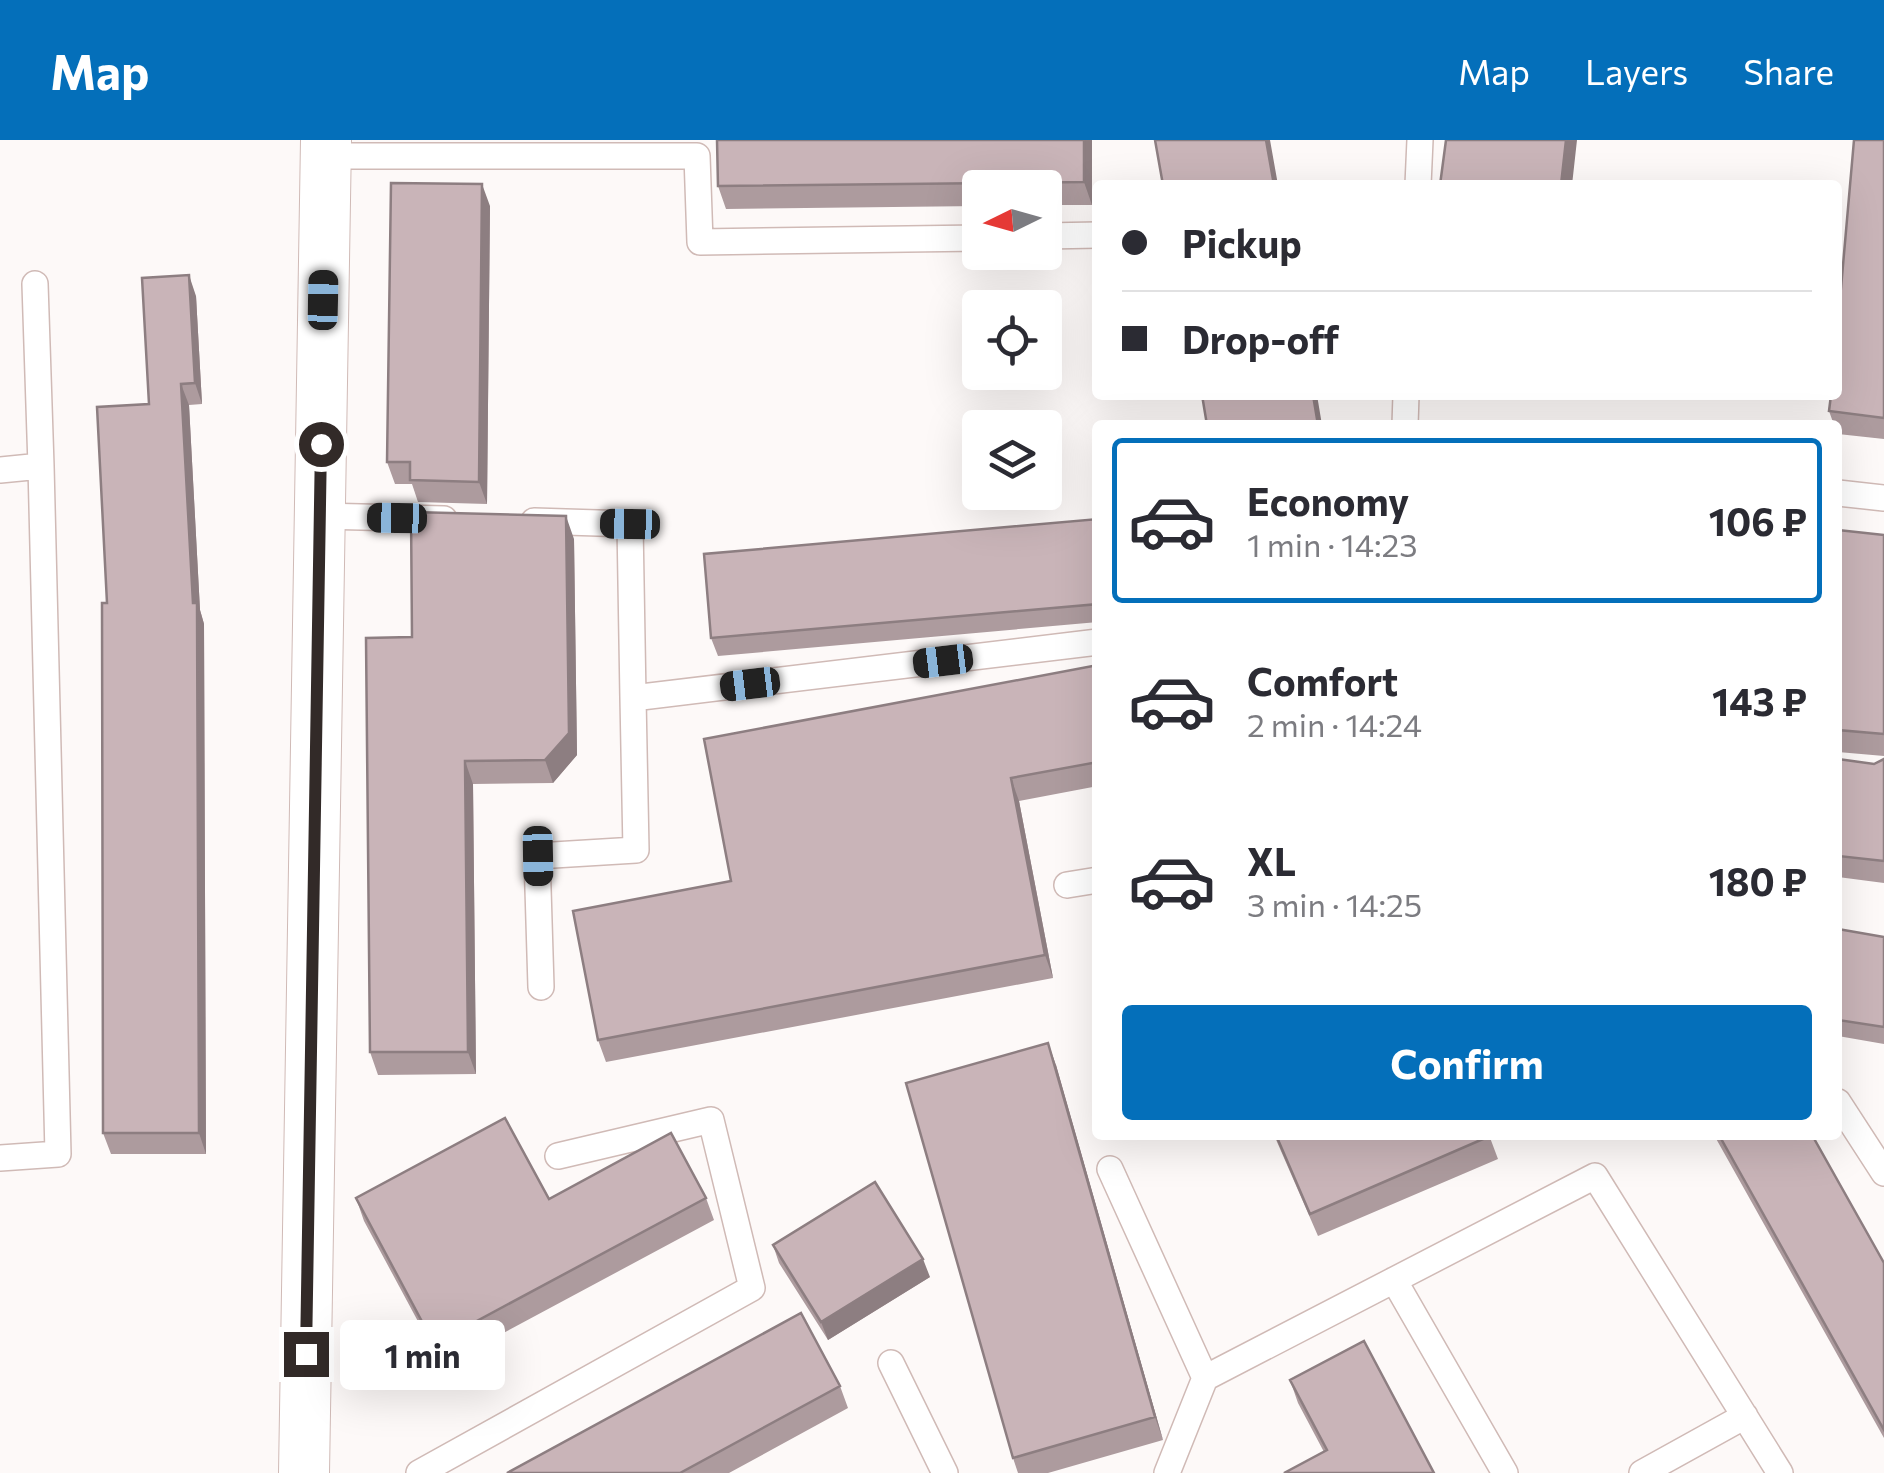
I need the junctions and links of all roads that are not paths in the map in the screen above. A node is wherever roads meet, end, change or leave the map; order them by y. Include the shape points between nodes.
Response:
1 (1420, 140) edge
2 (326, 148) edge
3 (697, 148) edge
4 (1418, 180) edge
5 (1062, 236) edge
6 (1092, 236) edge
7 (962, 238) edge
8 (35, 284) dead end
9 (41, 466) junction
10 (0, 470) edge
11 (1842, 493) edge
12 (1884, 498) edge
13 (320, 516) junction
14 (475, 520) edge
15 (514, 521) edge
16 (1092, 643) edge
17 (633, 698) junction
18 (1092, 881) edge
19 (1067, 885) dead end
20 (541, 987) dead end
21 (1842, 1108) edge
22 (558, 1156) dead end
23 (0, 1158) edge
24 (1110, 1169) dead end
25 (1884, 1173) edge
26 (1394, 1280) junction
27 (891, 1364) dead end
28 (1205, 1378) junction
29 (1744, 1416) junction
30 (304, 1473) edge
31 (419, 1473) edge
32 (944, 1473) edge
33 (1168, 1473) edge
34 (1505, 1473) edge
35 (1642, 1473) edge
36 (1780, 1473) edge

1 - 4 lane
2 - 3 lane
2 - 13 street
3 - 7 lane via 700,242
5 - 6 lane
8 - 9 lane
9 - 10 lane
9 - 23 lane via 58,1154
11 - 12 lane
13 - 14 lane
13 - 30 street
15 - 17 lane via 630,524
16 - 17 lane
17 - 20 lane via 636,850 538,856
18 - 19 lane
21 - 25 lane
22 - 31 lane via 711,1120 752,1288
24 - 28 lane
26 - 28 lane
26 - 29 lane via 1595,1176
26 - 34 lane
27 - 32 lane
28 - 33 lane
29 - 35 lane
29 - 36 lane

